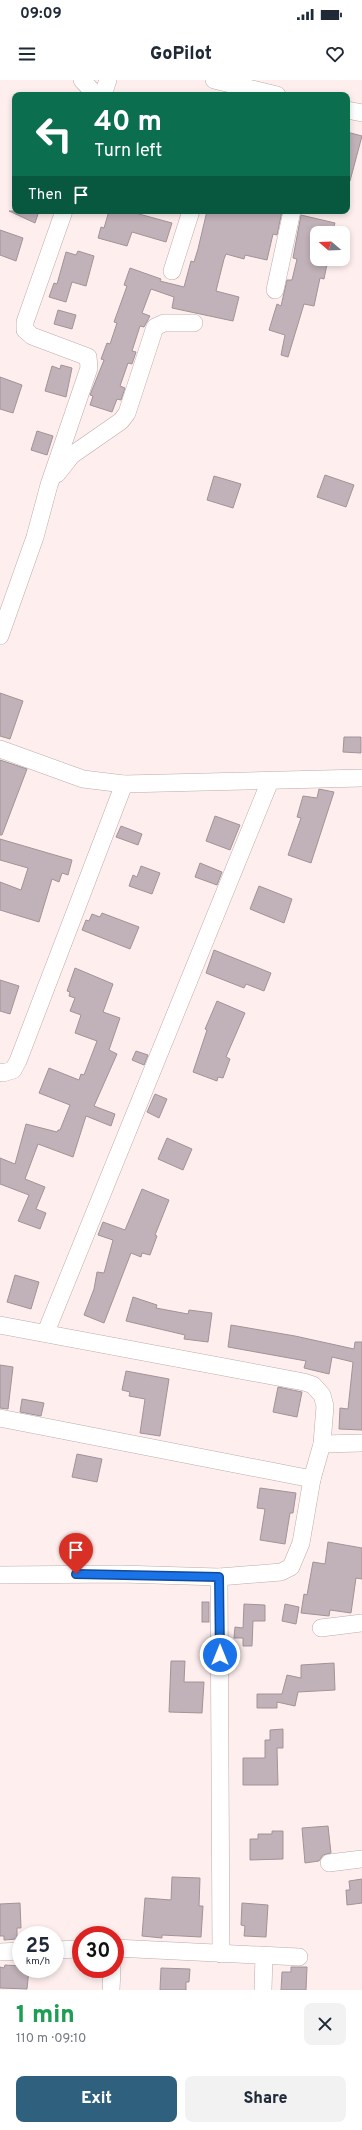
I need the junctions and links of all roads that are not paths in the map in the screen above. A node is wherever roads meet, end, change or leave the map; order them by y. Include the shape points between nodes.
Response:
1 (82, 80) edge
2 (108, 80) edge
3 (214, 80) edge
4 (230, 90) edge
5 (93, 92) edge
6 (104, 92) edge
7 (249, 92) edge
8 (350, 111) edge
9 (362, 113) edge
10 (63, 214) edge
11 (190, 214) edge
12 (291, 214) edge
13 (172, 271) dead end
14 (274, 290) dead end
15 (194, 323) dead end
16 (49, 485) junction
17 (0, 636) edge
18 (0, 749) edge
19 (362, 778) edge
20 (270, 781) junction
21 (124, 784) junction
22 (0, 1072) edge
23 (0, 1325) edge
24 (46, 1332) junction
25 (0, 1418) edge
26 (362, 1442) edge
27 (322, 1444) junction
28 (312, 1479) junction
29 (0, 1575) edge
30 (219, 1577) junction
31 (362, 1624) edge
32 (321, 1628) dead end
33 (362, 1859) edge
34 (329, 1863) dead end
35 (124, 1949) edge
36 (12, 1951) edge
37 (0, 1952) edge
38 (221, 1954) junction
39 (264, 1956) junction
40 (299, 1957) dead end
41 (111, 1978) edge
42 (110, 1990) edge
43 (263, 1990) edge

1 - 5 street
2 - 6 street
3 - 4 street
4 - 7 street
8 - 9 street
10 - 16 street via 25,322 25,330 32,336 88,357 88,368
11 - 13 street
12 - 14 street
15 - 16 street via 164,324 155,327 127,413 121,421 72,456
16 - 17 street via 35,537
18 - 21 street via 83,779
19 - 20 street
20 - 21 street
20 - 24 street
21 - 22 street via 18,1061 13,1070
23 - 24 street
24 - 27 street via 313,1385 322,1395 325,1406
25 - 28 street
26 - 27 street
27 - 28 street
28 - 30 street via 301,1543 291,1567 281,1572
29 - 30 street via 121,1574
30 - 38 street
31 - 32 street
33 - 34 street
35 - 38 street
36 - 37 street
38 - 39 street
39 - 40 street
39 - 43 street
41 - 42 street

